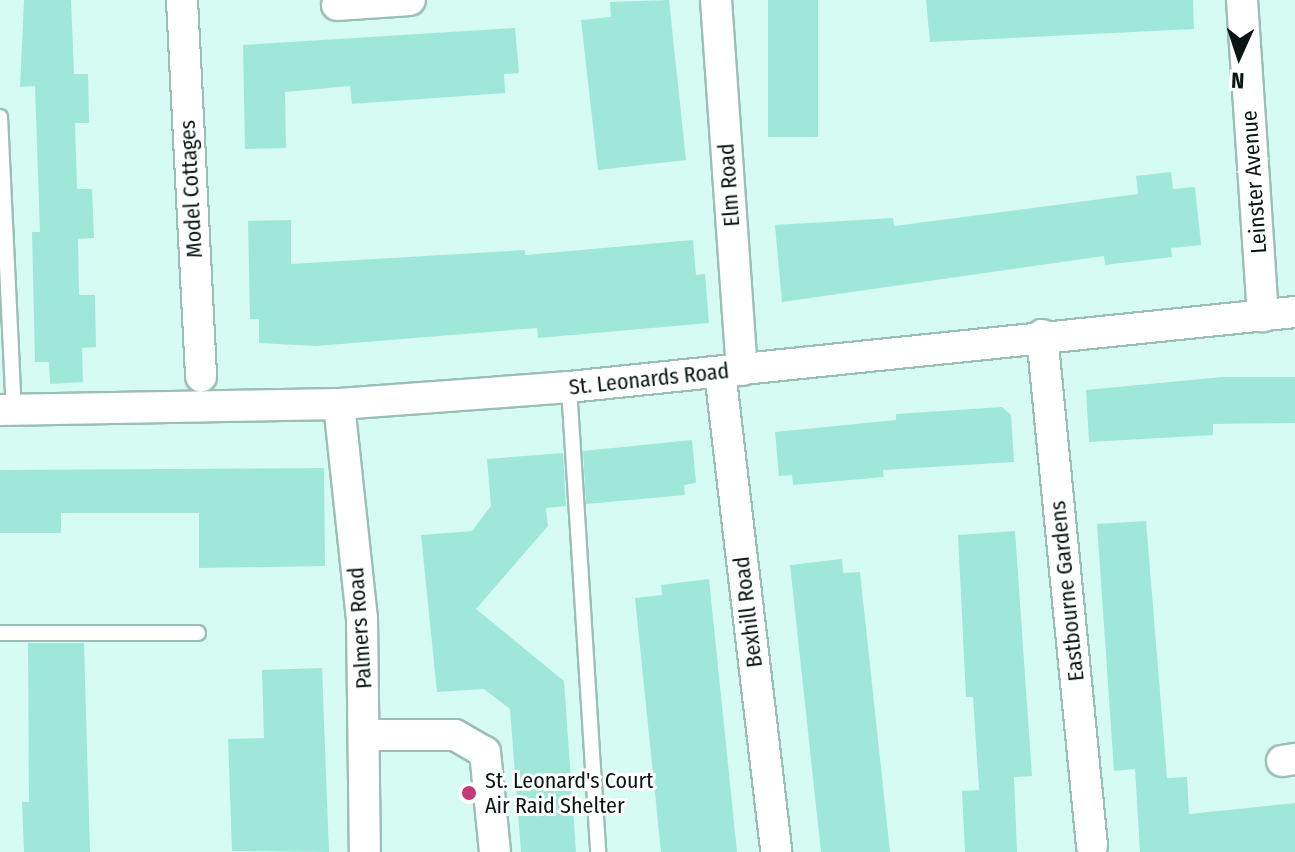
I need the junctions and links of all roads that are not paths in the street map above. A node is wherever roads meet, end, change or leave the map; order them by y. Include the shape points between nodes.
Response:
1 (182, 0) edge
2 (410, 0) edge
3 (716, 0) edge
4 (1242, 0) edge
5 (337, 5) dead end
6 (0, 117) edge
7 (1, 146) edge
8 (1295, 312) edge
9 (1263, 316) junction
10 (1042, 335) junction
11 (731, 371) junction
12 (201, 377) dead end
13 (569, 387) junction
14 (339, 404) junction
15 (7, 411) edge
16 (0, 633) edge
17 (198, 633) dead end
18 (366, 735) junction
19 (1092, 846) dead end
20 (365, 852) edge
21 (495, 852) edge
22 (598, 852) edge
23 (776, 852) edge

1 - 12 street, Model Cottages
2 - 5 street
3 - 11 street, Elm Road
4 - 9 street, Leinster Avenue
6 - 7 lane
7 - 15 lane
8 - 9 street, St. Leonards Road
9 - 10 street, St. Leonards Road
10 - 11 street, St. Leonards Road
10 - 19 street, Eastbourne Gardens
11 - 13 street, St. Leonards Road
11 - 23 street, Bexhill Road
13 - 14 street, St. Leonards Road
13 - 22 lane
14 - 15 street, St. Leonards Road
14 - 18 street, Palmers Road via 362,618
16 - 17 lane
18 - 20 street, Palmers Road
18 - 21 street via 455,735 485,752

